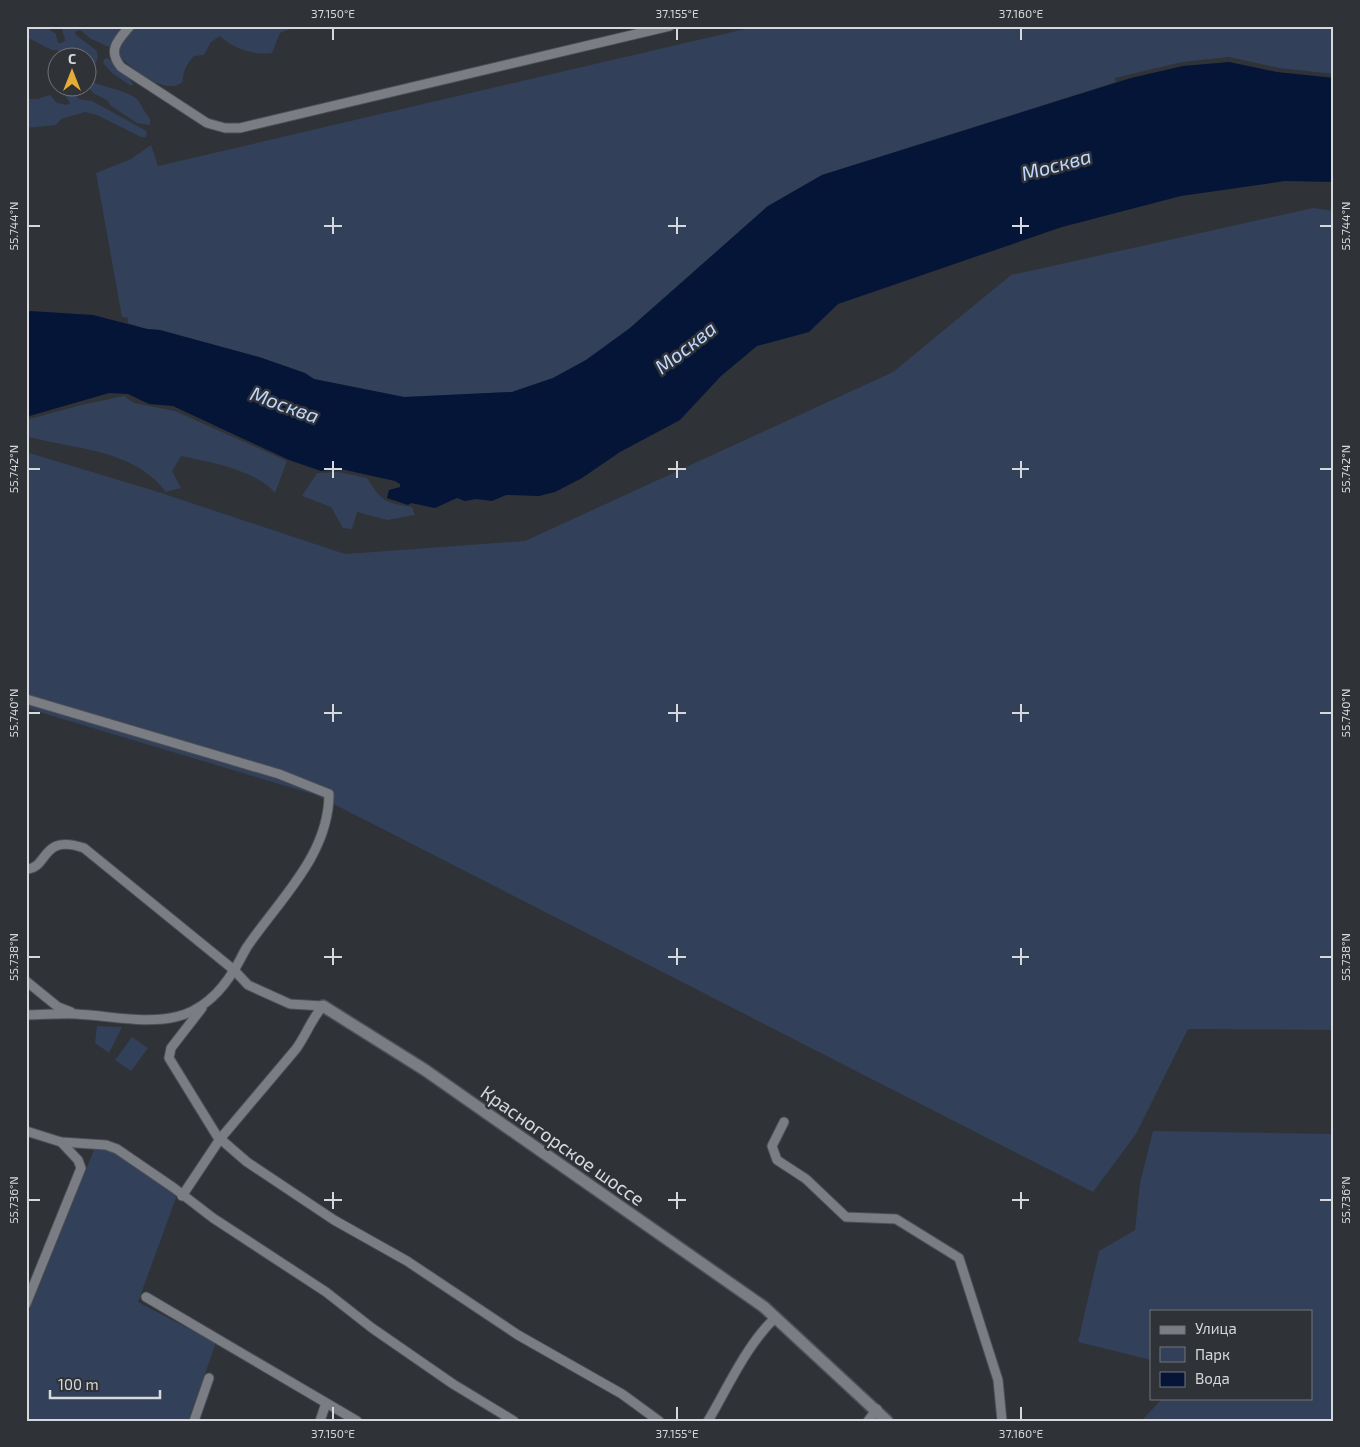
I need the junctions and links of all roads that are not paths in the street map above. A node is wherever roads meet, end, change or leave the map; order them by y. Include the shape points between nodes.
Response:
1 (130, 26) edge
2 (670, 26) edge
3 (26, 699) edge
4 (26, 869) edge
5 (234, 970) junction
6 (26, 981) edge
7 (309, 999) dead end
8 (324, 1006) junction
9 (202, 1008) junction
10 (77, 1014) junction
11 (26, 1015) edge
12 (784, 1122) dead end
13 (26, 1131) edge
14 (220, 1139) junction
15 (61, 1142) junction
16 (182, 1196) junction
17 (146, 1297) dead end
18 (26, 1304) edge
19 (776, 1317) junction
20 (209, 1378) dead end
21 (326, 1402) junction
22 (877, 1409) junction
23 (194, 1421) edge
24 (320, 1421) edge
25 (357, 1421) edge
26 (514, 1421) edge
27 (659, 1421) edge
28 (708, 1421) edge
29 (868, 1421) edge
30 (887, 1421) edge
31 (1002, 1421) edge

1 - 2 street via 113,50 121,66 207,123 240,128
3 - 5 street via 280,774 329,794 329,811 312,857
4 - 5 street via 35,867 50,848 57,845 72,844 84,848
5 - 8 street via 248,985 290,1004
5 - 9 street via 221,990
6 - 10 street via 58,1006
7 - 8 street
8 - 14 street via 296,1049
8 - 19 street, Красногорское шоссе via 425,1070
9 - 10 street via 161,1019
9 - 14 street via 171,1048 169,1058
10 - 11 street
12 - 31 street via 772,1146 777,1160 806,1179 846,1217 896,1219 959,1258 998,1380
13 - 15 street
14 - 16 street
14 - 27 street via 248,1162 334,1220 407,1261 518,1335 622,1394
15 - 16 street via 106,1145 117,1149
15 - 18 street via 81,1168
16 - 26 street via 326,1292 453,1384
17 - 21 street
19 - 22 street, Красногорское шоссе
19 - 28 street via 745,1359
20 - 23 street
21 - 24 street
21 - 25 street
22 - 29 street
22 - 30 street, Красногорское шоссе

